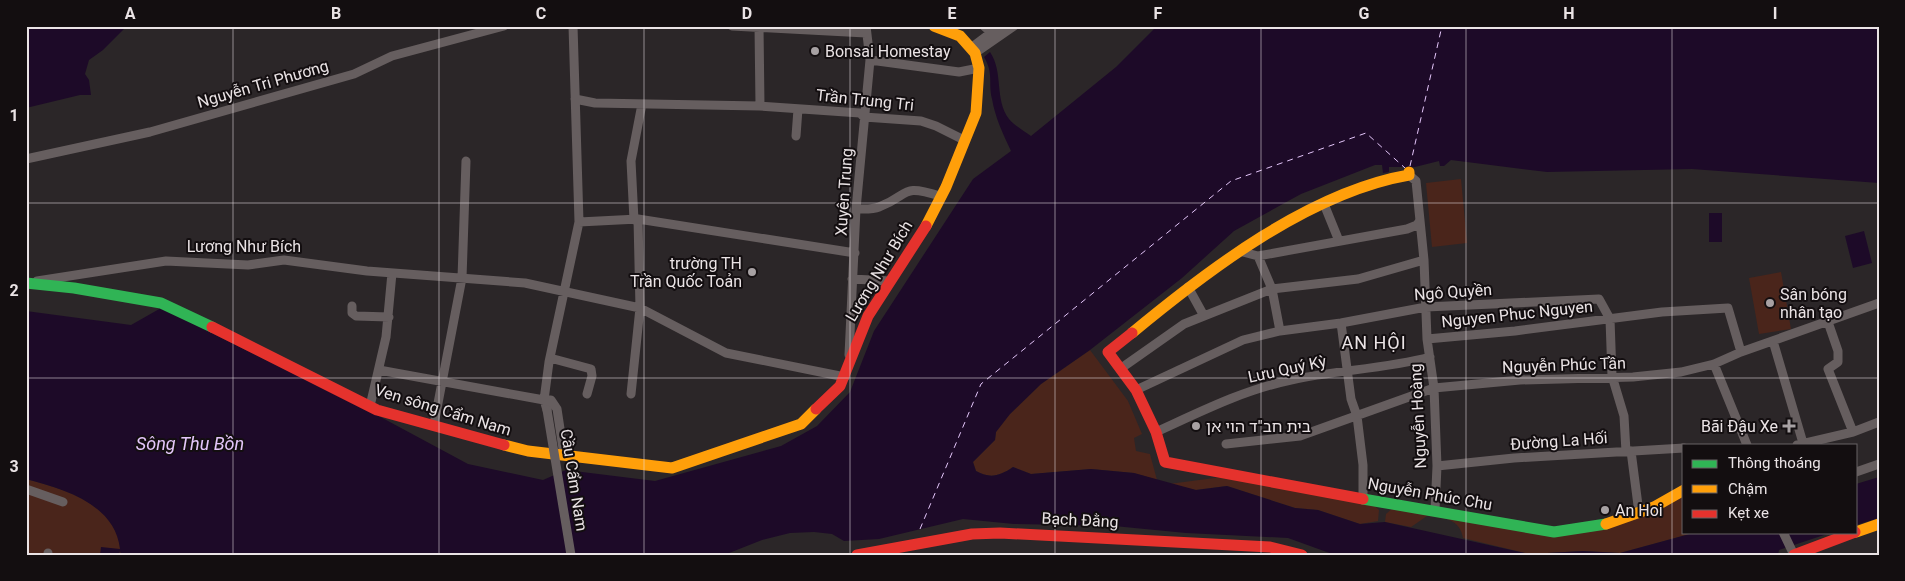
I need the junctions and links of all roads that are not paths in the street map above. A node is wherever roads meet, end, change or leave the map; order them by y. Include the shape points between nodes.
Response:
1 (504, 26) edge
2 (573, 26) edge
3 (732, 26) edge
4 (934, 26) edge
5 (984, 26) edge
6 (1000, 26) edge
7 (1014, 26) edge
8 (759, 27) edge
9 (812, 28) edge
10 (866, 30) edge
11 (992, 33) junction
12 (973, 50) junction
13 (870, 60) junction
14 (979, 68) junction
15 (575, 99) junction
16 (642, 104) junction
17 (760, 106) junction
18 (798, 109) junction
19 (864, 117) junction
20 (796, 136) dead end
21 (964, 140) junction
22 (26, 159) edge
23 (466, 161) dead end
24 (1409, 173) joint
25 (940, 196) junction
26 (1324, 204) junction
27 (856, 209) junction
28 (636, 220) junction
29 (1420, 220) junction
30 (579, 222) junction
31 (1339, 241) junction
32 (1239, 251) junction
33 (855, 254) junction
34 (1258, 256) junction
35 (1424, 260) junction
36 (392, 273) junction
37 (462, 278) junction
38 (852, 279) junction
39 (890, 281) junction
40 (26, 282) edge
41 (1188, 287) junction
42 (1272, 289) junction
43 (562, 293) junction
44 (1879, 303) edge
45 (352, 306) dead end
46 (640, 308) junction
47 (1426, 308) junction
48 (388, 316) junction
49 (1204, 316) junction
50 (1610, 319) junction
51 (1828, 322) junction
52 (1341, 323) junction
53 (1280, 331) junction
54 (1428, 339) junction
55 (1773, 341) junction
56 (1741, 352) junction
57 (1430, 357) junction
58 (550, 358) junction
59 (849, 360) junction
60 (1714, 364) junction
61 (379, 370) junction
62 (1120, 370) junction
63 (1346, 372) junction
64 (1612, 376) junction
65 (845, 377) junction
66 (443, 381) junction
67 (1434, 388) junction
68 (1136, 390) junction
69 (587, 394) dead end
70 (631, 394) dead end
71 (544, 400) junction
72 (370, 406) junction
73 (1358, 416) junction
74 (1879, 422) edge
75 (434, 424) junction
76 (1156, 432) junction
77 (1853, 432) junction
78 (1226, 444) dead end
79 (1747, 444) edge
80 (1800, 444) edge
81 (1682, 448) edge
82 (1629, 451) junction
83 (564, 455) junction
84 (1879, 464) edge
85 (1437, 466) junction
86 (1858, 471) edge
87 (26, 489) edge
88 (1682, 491) edge
89 (1363, 498) junction
90 (63, 502) dead end
91 (1435, 510) junction
92 (1639, 513) junction
93 (1879, 524) edge
94 (1858, 531) edge
95 (1784, 534) edge
96 (1850, 534) edge
97 (1792, 552) edge
98 (571, 555) edge
99 (857, 555) edge
100 (1302, 555) edge

1 - 22 street, Nguyễn Tri Phương via 392,56 354,74 150,132
2 - 15 street
3 - 8 street
4 - 12 street via 960,36
5 - 11 street
6 - 11 street
7 - 12 street
8 - 9 street
8 - 17 street
9 - 10 street
10 - 13 street, Xuyên Trung
11 - 12 street
12 - 14 street, Lương Như Bích
13 - 14 street via 959,72
13 - 19 street, Xuyên Trung
14 - 21 street, Lương Như Bích via 976,113
15 - 16 street, Trần Trung Tri
15 - 30 street
16 - 17 street, Trần Trung Tri
16 - 28 street via 631,161
17 - 18 street, Trần Trung Tri
18 - 19 street, Trần Trung Tri via 860,112
18 - 20 street
19 - 21 street, Trần Trung Tri via 921,121
19 - 27 street, Xuyên Trung
21 - 25 street, Lương Như Bích
23 - 37 street
24 - 26 street via 1383,178
24 - 29 street, Nguyễn Hoàng via 1416,181
25 - 27 street via 908,190 879,207
25 - 39 street, Lương Như Bích via 923,231
26 - 31 street
26 - 32 street
27 - 33 street, Xuyên Trung
28 - 30 street
28 - 33 street
28 - 46 street
29 - 31 street via 1407,229
29 - 35 street, Nguyễn Hoàng
30 - 43 street
31 - 34 street
32 - 34 street
32 - 41 street
33 - 38 street, Xuyên Trung
34 - 42 street
35 - 42 street via 1358,279
35 - 47 street, Nguyễn Hoàng
36 - 37 street, Lương Như Bích
36 - 40 street, Lương Như Bích via 284,260 248,265 166,262
36 - 48 street
37 - 43 street, Lương Như Bích via 525,283
37 - 66 street
38 - 39 street
38 - 59 street, Xuyên Trung
39 - 59 street, Lương Như Bích via 868,316
40 - 72 street, Ven sông Cẩm Nam via 161,303
41 - 49 street
41 - 62 street via 1108,352
42 - 49 street
42 - 53 street
43 - 46 street, Lương Như Bích
43 - 58 street
44 - 51 street, Nguyễn Phúc Tần
45 - 48 street via 352,313 356,316
46 - 65 street, Lương Như Bích via 726,353
46 - 70 street
47 - 50 street, Ngô Quyền via 1599,299
47 - 52 street, Ngô Quyền
47 - 54 street, Nguyễn Hoàng
48 - 61 street
49 - 62 street via 1184,324
50 - 54 street, Nguyen Phuc Nguyen
50 - 56 street via 1728,308
50 - 64 street
51 - 55 street, Nguyễn Phúc Tần
51 - 77 street via 1838,351 1838,362 1828,369
52 - 53 street, Ngô Quyền
52 - 63 street
53 - 68 street, Ngô Quyền via 1243,340
54 - 57 street, Nguyễn Hoàng
55 - 56 street, Nguyễn Phúc Tần
55 - 80 street
56 - 60 street, Nguyễn Phúc Tần
57 - 63 street, Lưu Quý Kỳ
57 - 67 street, Nguyễn Hoàng
58 - 69 street via 591,369
58 - 71 street
59 - 65 street, Lương Như Bích
60 - 64 street, Nguyễn Phúc Tần via 1681,372
60 - 79 street
61 - 66 street
61 - 72 street
62 - 68 street
63 - 73 street
63 - 76 street, Lưu Quý Kỳ via 1291,380 1247,391
64 - 67 street, Nguyễn Phúc Tần
64 - 82 street via 1624,416
65 - 83 street, Ven sông Cẩm Nam via 812,416 801,424 682,466 672,468
66 - 71 street
66 - 75 street
67 - 73 street, Nguyễn Phúc Tần
67 - 85 street, Nguyễn Hoàng
68 - 76 street
71 - 83 street via 556,403
71 - 98 street, Cầu Cẩm Nam, bridge
72 - 75 street, Ven sông Cẩm Nam
73 - 78 street, Nguyễn Phúc Tần via 1300,436
73 - 89 street
74 - 77 street
75 - 83 street, Ven sông Cẩm Nam via 512,447
76 - 89 street, Nguyễn Phúc Chu via 1165,462
77 - 80 street
81 - 82 street, Đường La Hối
82 - 85 street, Đường La Hối
82 - 92 street
84 - 86 street
85 - 91 street, Nguyễn Hoàng
87 - 90 street
88 - 92 street, Nguyễn Phúc Chu
89 - 91 street, Nguyễn Phúc Chu
91 - 92 street, Nguyễn Phúc Chu via 1554,532 1585,529
93 - 94 street
95 - 97 street
96 - 97 street
99 - 100 street, Bạch Đằng via 972,534 1000,533 1270,547

